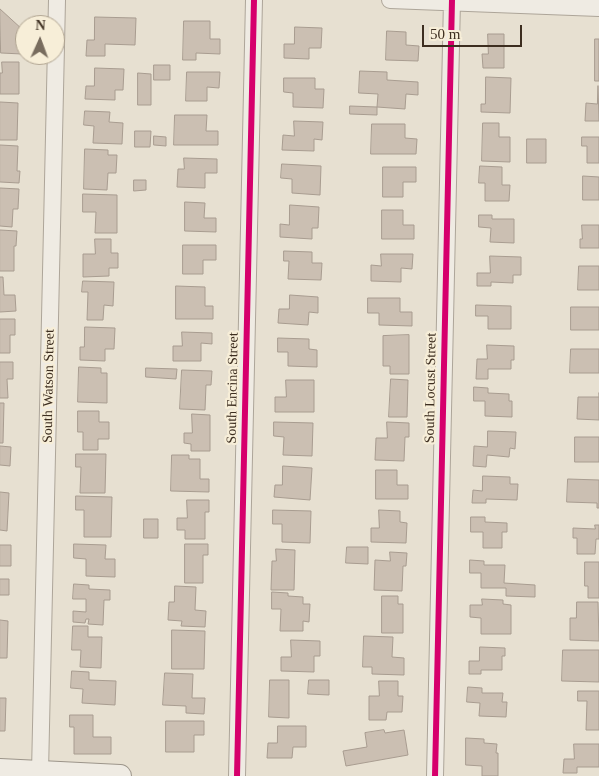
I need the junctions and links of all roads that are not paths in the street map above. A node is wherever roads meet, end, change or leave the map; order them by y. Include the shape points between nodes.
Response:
1 (57, 0) edge
2 (254, 0) edge
3 (390, 0) edge
4 (452, 1) edge
5 (599, 8) edge
6 (0, 770) edge
7 (40, 772) junction
8 (120, 776) edge
9 (237, 776) edge
10 (435, 776) edge

1 - 7 street, South Watson Street
2 - 9 street, South Encina Street
3 - 4 street
4 - 5 street
4 - 10 street, South Locust Street
6 - 7 street
7 - 8 street

